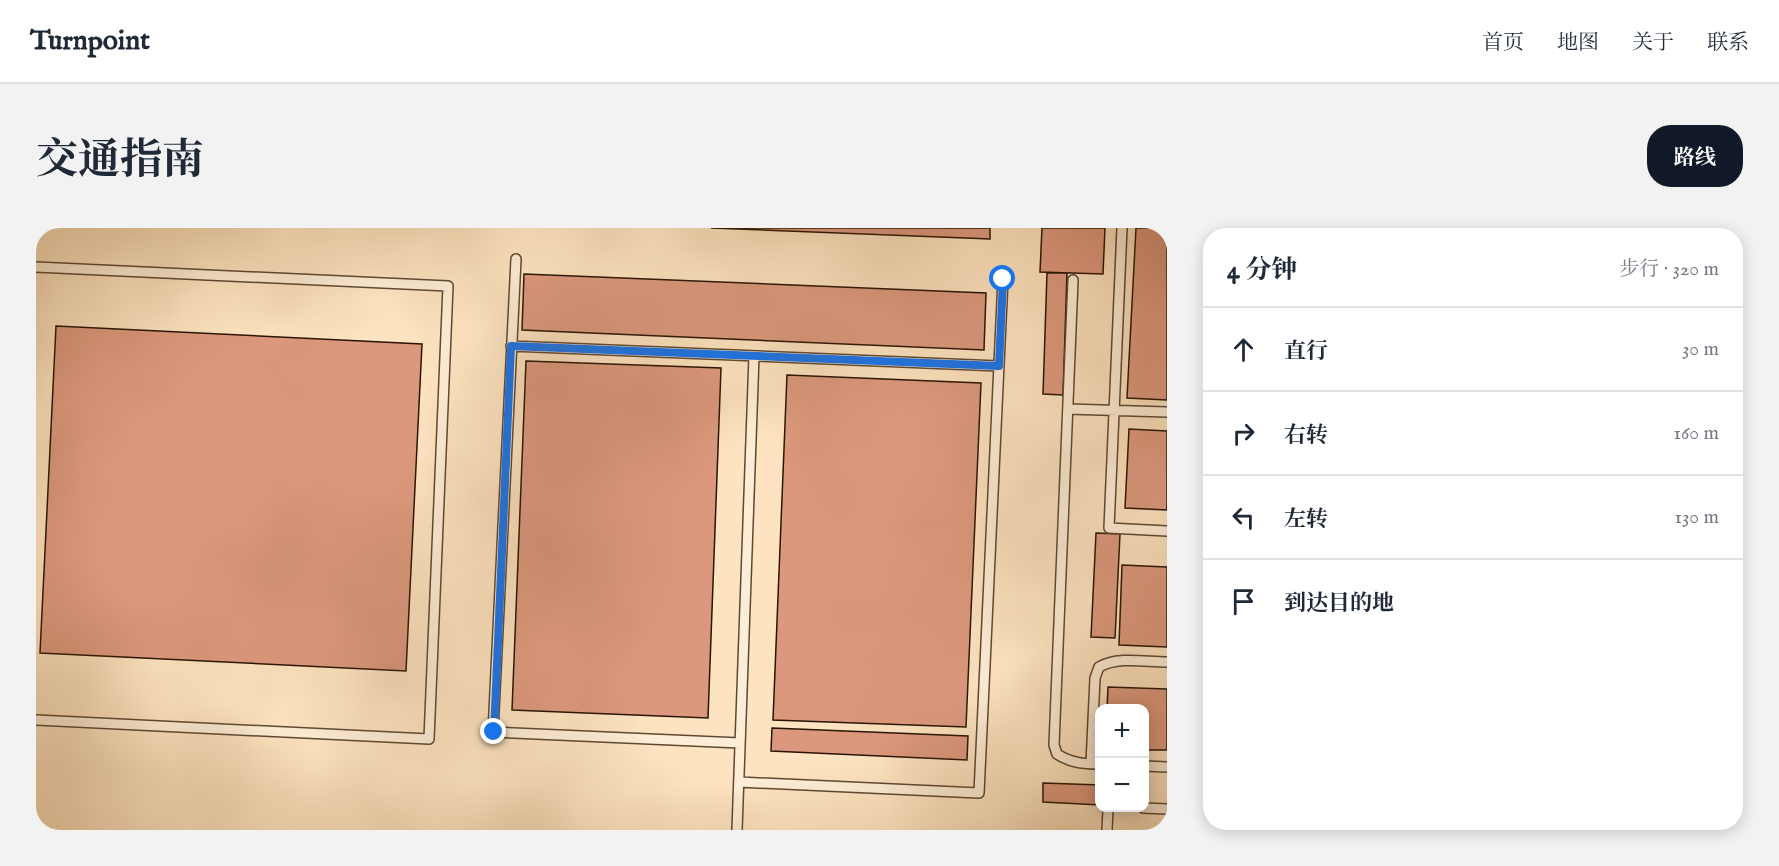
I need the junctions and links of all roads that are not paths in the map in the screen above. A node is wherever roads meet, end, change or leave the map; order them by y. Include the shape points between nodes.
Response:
1 (1122, 228) edge
2 (516, 259) dead end
3 (36, 267) edge
4 (1003, 279) dead end
5 (1073, 280) dead end
6 (511, 346) junction
7 (754, 356) junction
8 (999, 366) junction
9 (1068, 409) junction
10 (1114, 410) junction
11 (1167, 412) edge
12 (1167, 531) edge
13 (1167, 663) edge
14 (36, 720) edge
15 (740, 743) junction
16 (1095, 758) edge
17 (1095, 764) edge
18 (1149, 766) edge
19 (1167, 767) edge
20 (739, 782) junction
21 (1149, 808) edge
22 (1167, 809) edge
23 (1108, 812) edge
24 (737, 830) edge
25 (1107, 830) edge

1 - 10 lane
2 - 6 lane
3 - 14 lane via 448,286 429,739
4 - 8 lane
5 - 9 lane
6 - 7 lane
6 - 15 lane via 494,732
7 - 8 lane
7 - 15 lane
8 - 20 lane via 979,794
9 - 10 lane
9 - 17 lane via 1054,745 1057,754 1066,760
10 - 11 lane
10 - 12 lane via 1109,528
13 - 16 lane via 1120,660 1099,667 1095,678
15 - 20 lane
18 - 19 lane
20 - 24 lane
21 - 22 lane
23 - 25 lane

